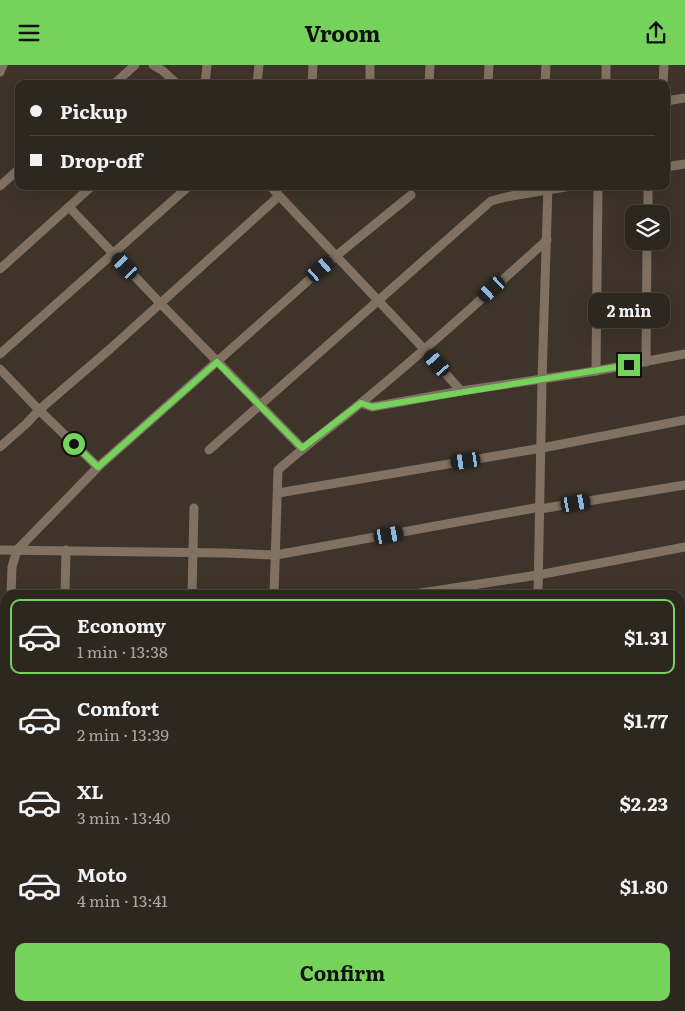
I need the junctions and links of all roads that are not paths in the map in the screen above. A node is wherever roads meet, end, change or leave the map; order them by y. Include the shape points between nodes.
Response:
1 (3, 65) edge
2 (135, 65) edge
3 (153, 65) edge
4 (207, 65) edge
5 (259, 65) edge
6 (313, 65) edge
7 (370, 65) edge
8 (430, 65) edge
9 (488, 65) edge
10 (546, 65) edge
11 (606, 65) edge
12 (664, 65) edge
13 (0, 73) edge
14 (118, 80) edge
15 (173, 80) edge
16 (205, 80) edge
17 (257, 80) edge
18 (312, 80) edge
19 (370, 80) edge
20 (429, 80) edge
21 (488, 80) edge
22 (545, 80) edge
23 (606, 80) edge
24 (664, 80) edge
25 (685, 98) edge
26 (670, 100) edge
27 (685, 164) edge
28 (670, 166) edge
29 (15, 173) edge
30 (0, 186) edge
31 (88, 190) edge
32 (184, 190) edge
33 (275, 190) edge
34 (543, 190) edge
35 (548, 190) edge
36 (598, 190) edge
37 (648, 190) edge
38 (411, 195) dead end
39 (279, 196) junction
40 (648, 205) edge
41 (69, 207) junction
42 (547, 240) junction
43 (647, 250) edge
44 (113, 253) junction
45 (336, 256) junction
46 (0, 269) edge
47 (378, 300) junction
48 (160, 303) junction
49 (424, 349) junction
50 (0, 354) edge
51 (685, 355) edge
52 (217, 362) junction
53 (646, 362) junction
54 (0, 369) edge
55 (596, 371) junction
56 (542, 380) junction
57 (461, 391) junction
58 (361, 403) junction
59 (259, 406) junction
60 (39, 410) junction
61 (685, 420) edge
62 (0, 447) edge
63 (302, 448) junction
64 (542, 448) junction
65 (209, 450) dead end
66 (98, 467) junction
67 (685, 485) edge
68 (278, 493) junction
69 (194, 508) dead end
70 (540, 508) junction
71 (685, 547) edge
72 (0, 550) edge
73 (17, 550) junction
74 (66, 550) junction
75 (193, 553) junction
76 (276, 555) junction
77 (538, 575) junction
78 (11, 590) edge
79 (65, 590) edge
80 (192, 590) edge
81 (274, 590) edge
82 (440, 590) edge
83 (538, 590) edge

1 - 13 street
2 - 14 street
3 - 15 street
4 - 16 street
5 - 17 street
6 - 18 street
7 - 19 street
8 - 20 street
9 - 21 street
10 - 22 street
11 - 23 street
12 - 24 street
25 - 26 street
27 - 28 street
29 - 30 street
31 - 41 street
32 - 44 street
33 - 39 street
34 - 47 street via 491,201
35 - 42 street
36 - 55 street
37 - 40 street
38 - 45 street
39 - 45 street
39 - 48 street
41 - 44 street
41 - 46 street
42 - 49 street
42 - 56 street
43 - 53 street
44 - 48 street
44 - 50 street
45 - 47 street
45 - 52 street
47 - 49 street
47 - 59 street
48 - 52 street
48 - 60 street
49 - 57 street
49 - 58 street
51 - 53 street
52 - 59 street
52 - 66 street
53 - 55 street
54 - 60 street
55 - 56 street
56 - 57 street
56 - 64 street
57 - 58 street via 372,407
58 - 63 street
59 - 63 street
59 - 65 street
60 - 62 street
60 - 66 street
61 - 64 street
63 - 68 street via 278,470
64 - 68 street
64 - 70 street
66 - 73 street
67 - 70 street
68 - 76 street
69 - 75 street
70 - 76 street
70 - 77 street
71 - 77 street
72 - 73 street
73 - 74 street
73 - 78 street
74 - 75 street
74 - 79 street
75 - 76 street
75 - 80 street
76 - 81 street
77 - 82 street
77 - 83 street

